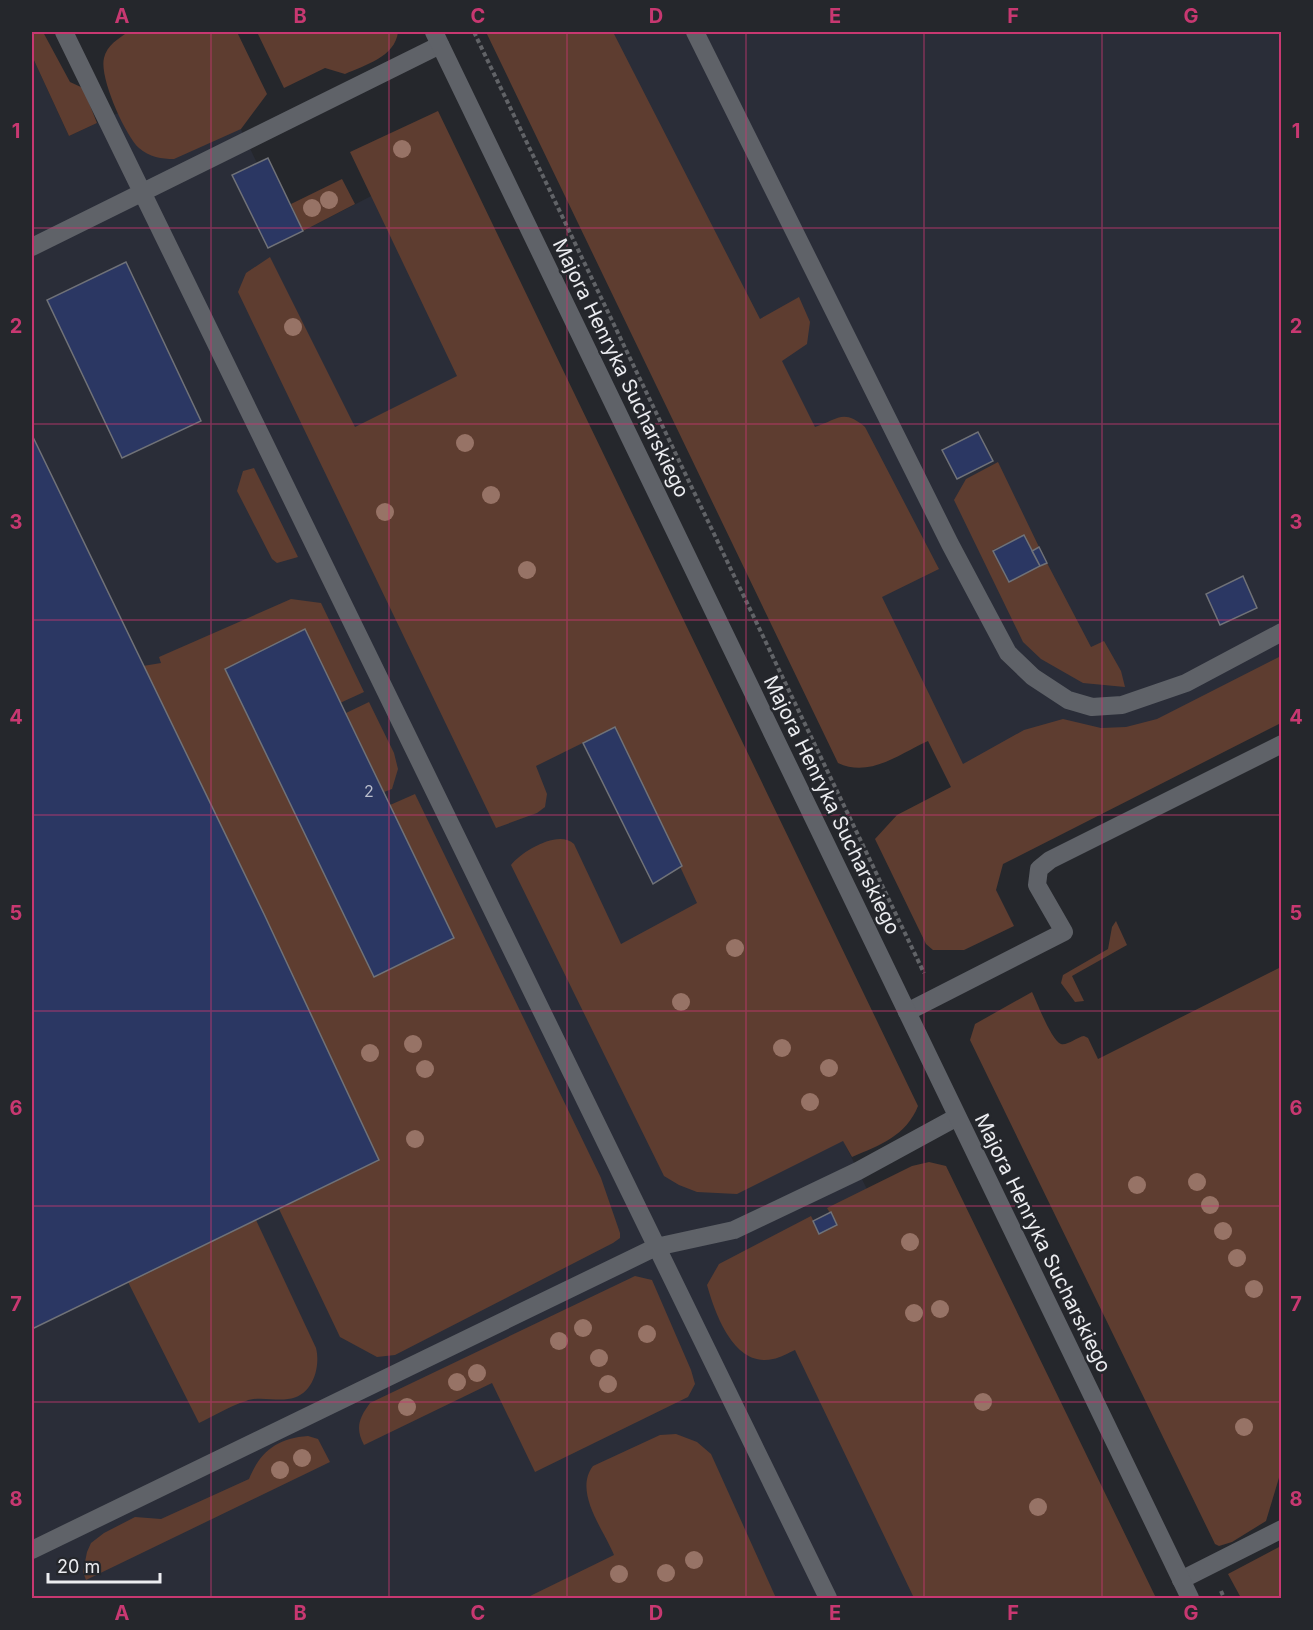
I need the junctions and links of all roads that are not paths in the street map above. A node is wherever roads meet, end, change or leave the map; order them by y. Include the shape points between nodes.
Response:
1 (64, 32) edge
2 (695, 32) edge
3 (437, 38) edge
4 (144, 193) junction
5 (32, 247) edge
6 (1281, 632) edge
7 (1281, 744) edge
8 (906, 1012) junction
9 (957, 1117) junction
10 (656, 1247) junction
11 (1281, 1529) edge
12 (32, 1550) edge
13 (1181, 1580) junction
14 (828, 1599) edge
15 (1190, 1599) edge

1 - 4 street
2 - 6 street via 1008,653 1033,677 1068,700 1092,706 1122,705 1186,682
3 - 4 street
3 - 8 street, Majora Henryka Sucharskiego
4 - 5 street
4 - 10 street
7 - 8 street via 1050,860 1039,869 1037,885 1064,932
8 - 9 street, Majora Henryka Sucharskiego
9 - 10 street via 734,1230
9 - 13 street, Majora Henryka Sucharskiego
10 - 12 street
10 - 14 street
11 - 13 street
13 - 15 street, Majora Henryka Sucharskiego

